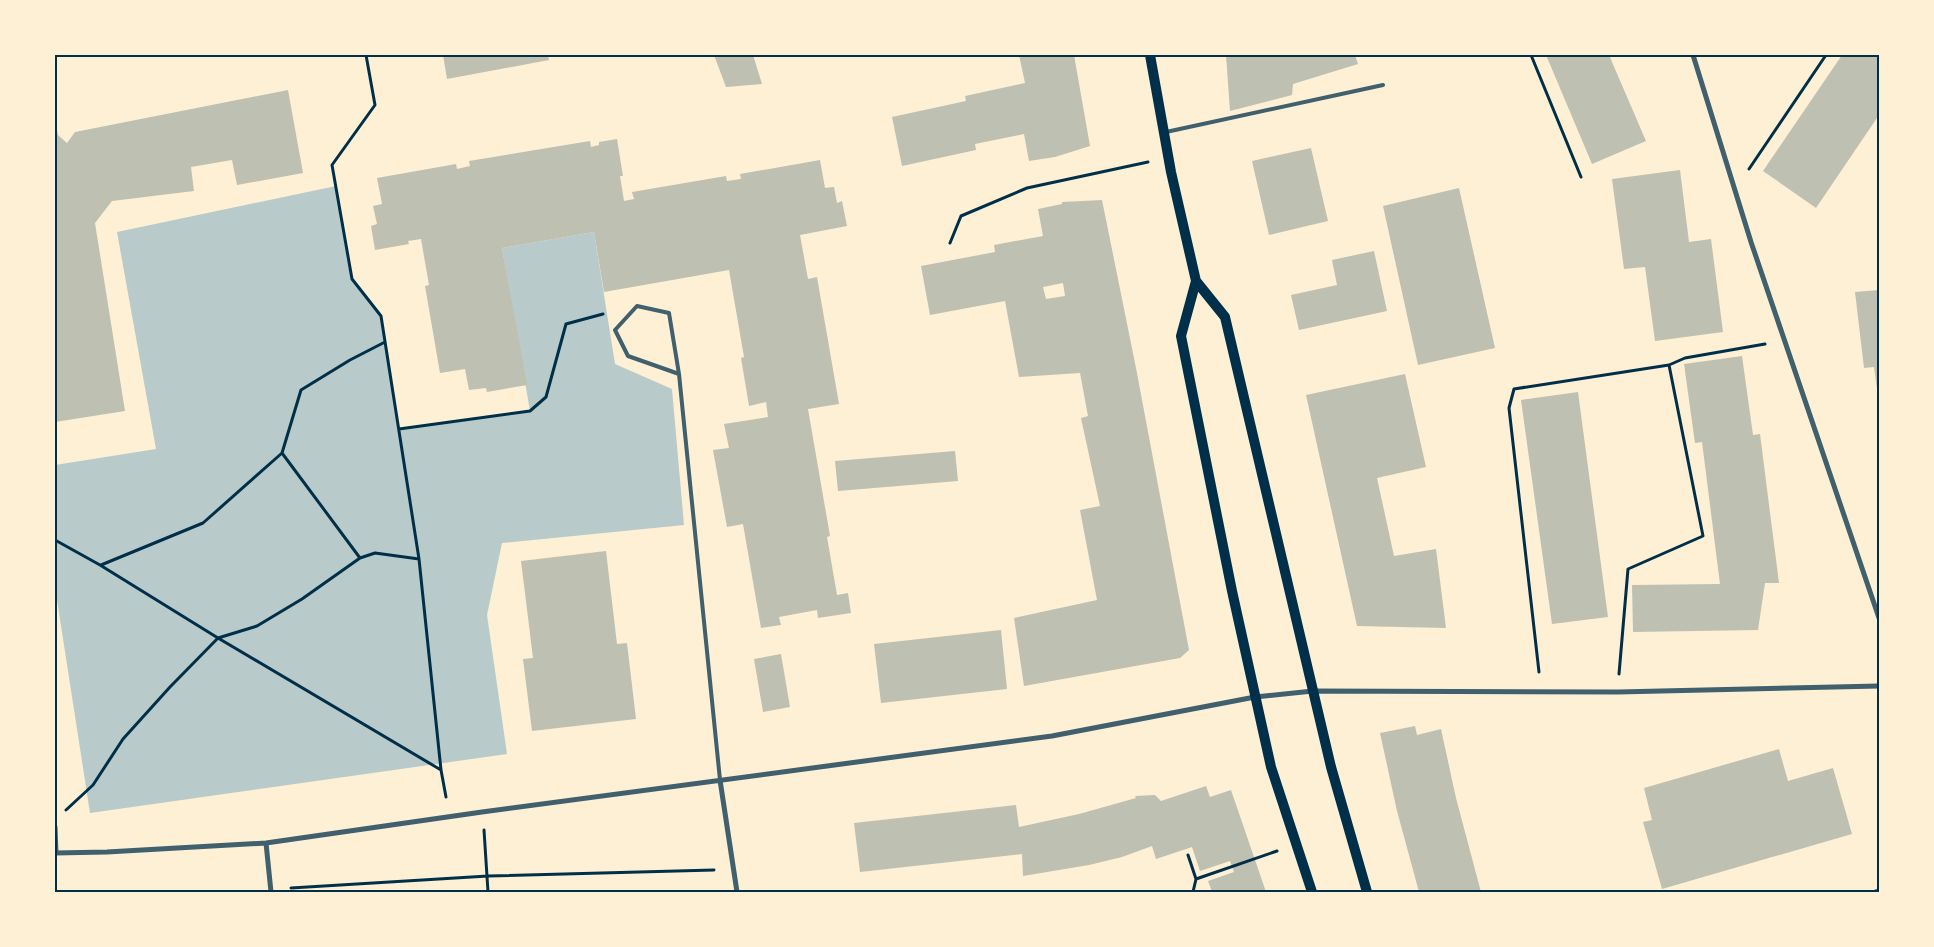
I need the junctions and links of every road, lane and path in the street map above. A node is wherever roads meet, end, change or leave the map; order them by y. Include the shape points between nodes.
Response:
1 (366, 55) edge
2 (1150, 55) edge
3 (1531, 55) edge
4 (1693, 55) edge
5 (1826, 55) edge
6 (1383, 85) dead end
7 (1164, 133) junction
8 (1168, 157) junction
9 (1581, 177) dead end
10 (1735, 190) junction
11 (950, 243) dead end
12 (1196, 281) junction
13 (637, 306) junction
14 (1785, 341) junction
15 (385, 342) junction
16 (1669, 365) junction
17 (679, 374) junction
18 (399, 429) junction
19 (282, 454) junction
20 (55, 540) edge
21 (360, 558) junction
22 (419, 559) junction
23 (100, 565) junction
24 (1879, 618) edge
25 (218, 638) junction
26 (1879, 686) edge
27 (1313, 691) junction
28 (1541, 691) junction
29 (1618, 692) junction
30 (1255, 696) junction
31 (441, 770) junction
32 (720, 780) junction
33 (482, 812) junction
34 (61, 815) dead end
35 (449, 817) junction
36 (55, 827) edge
37 (266, 843) junction
38 (1296, 844) junction
39 (56, 853) edge
40 (1188, 855) dead end
41 (734, 869) junction
42 (488, 876) junction
43 (1196, 879) junction
44 (271, 890) edge
45 (1879, 890) edge
46 (488, 892) edge
47 (737, 892) edge
48 (1193, 892) edge
49 (1312, 892) edge
50 (1367, 892) edge
51 (1874, 892) edge

1 - 15 path via 375,105 332,165 352,279 382,316
2 - 7 main road
3 - 9 path
4 - 10 street
5 - 10 path
6 - 7 lane
7 - 8 main road
8 - 11 path via 1027,188 961,216
8 - 12 main road
10 - 14 street
12 - 27 main road via 1225,317
12 - 30 main road via 1181,336
13 - 17 lane via 669,314
13 - 17 lane via 615,330 628,356
13 - 18 path via 566,324 546,397 530,411
14 - 16 path via 1685,358
14 - 24 street
15 - 18 path
15 - 19 path via 300,390
16 - 28 path via 1514,389 1509,408
16 - 29 path via 1703,536 1628,569
17 - 32 lane
18 - 22 path
19 - 21 path
19 - 23 path via 203,523
20 - 23 path
21 - 22 path via 375,553
21 - 25 path via 257,626
22 - 31 path
23 - 25 path
25 - 31 path
25 - 34 path via 129,733 93,785
26 - 29 street
27 - 28 street
27 - 30 street
27 - 50 main road
28 - 29 street
30 - 32 street via 1052,736
30 - 38 main road via 1271,767
31 - 35 path
32 - 33 street
32 - 41 street
33 - 35 street
33 - 42 path
35 - 37 street
36 - 39 street
37 - 39 street
37 - 44 street
38 - 43 path
38 - 49 main road
40 - 43 path
41 - 42 path
41 - 47 street
42 - 44 path
42 - 46 path
43 - 48 path
45 - 51 lane

